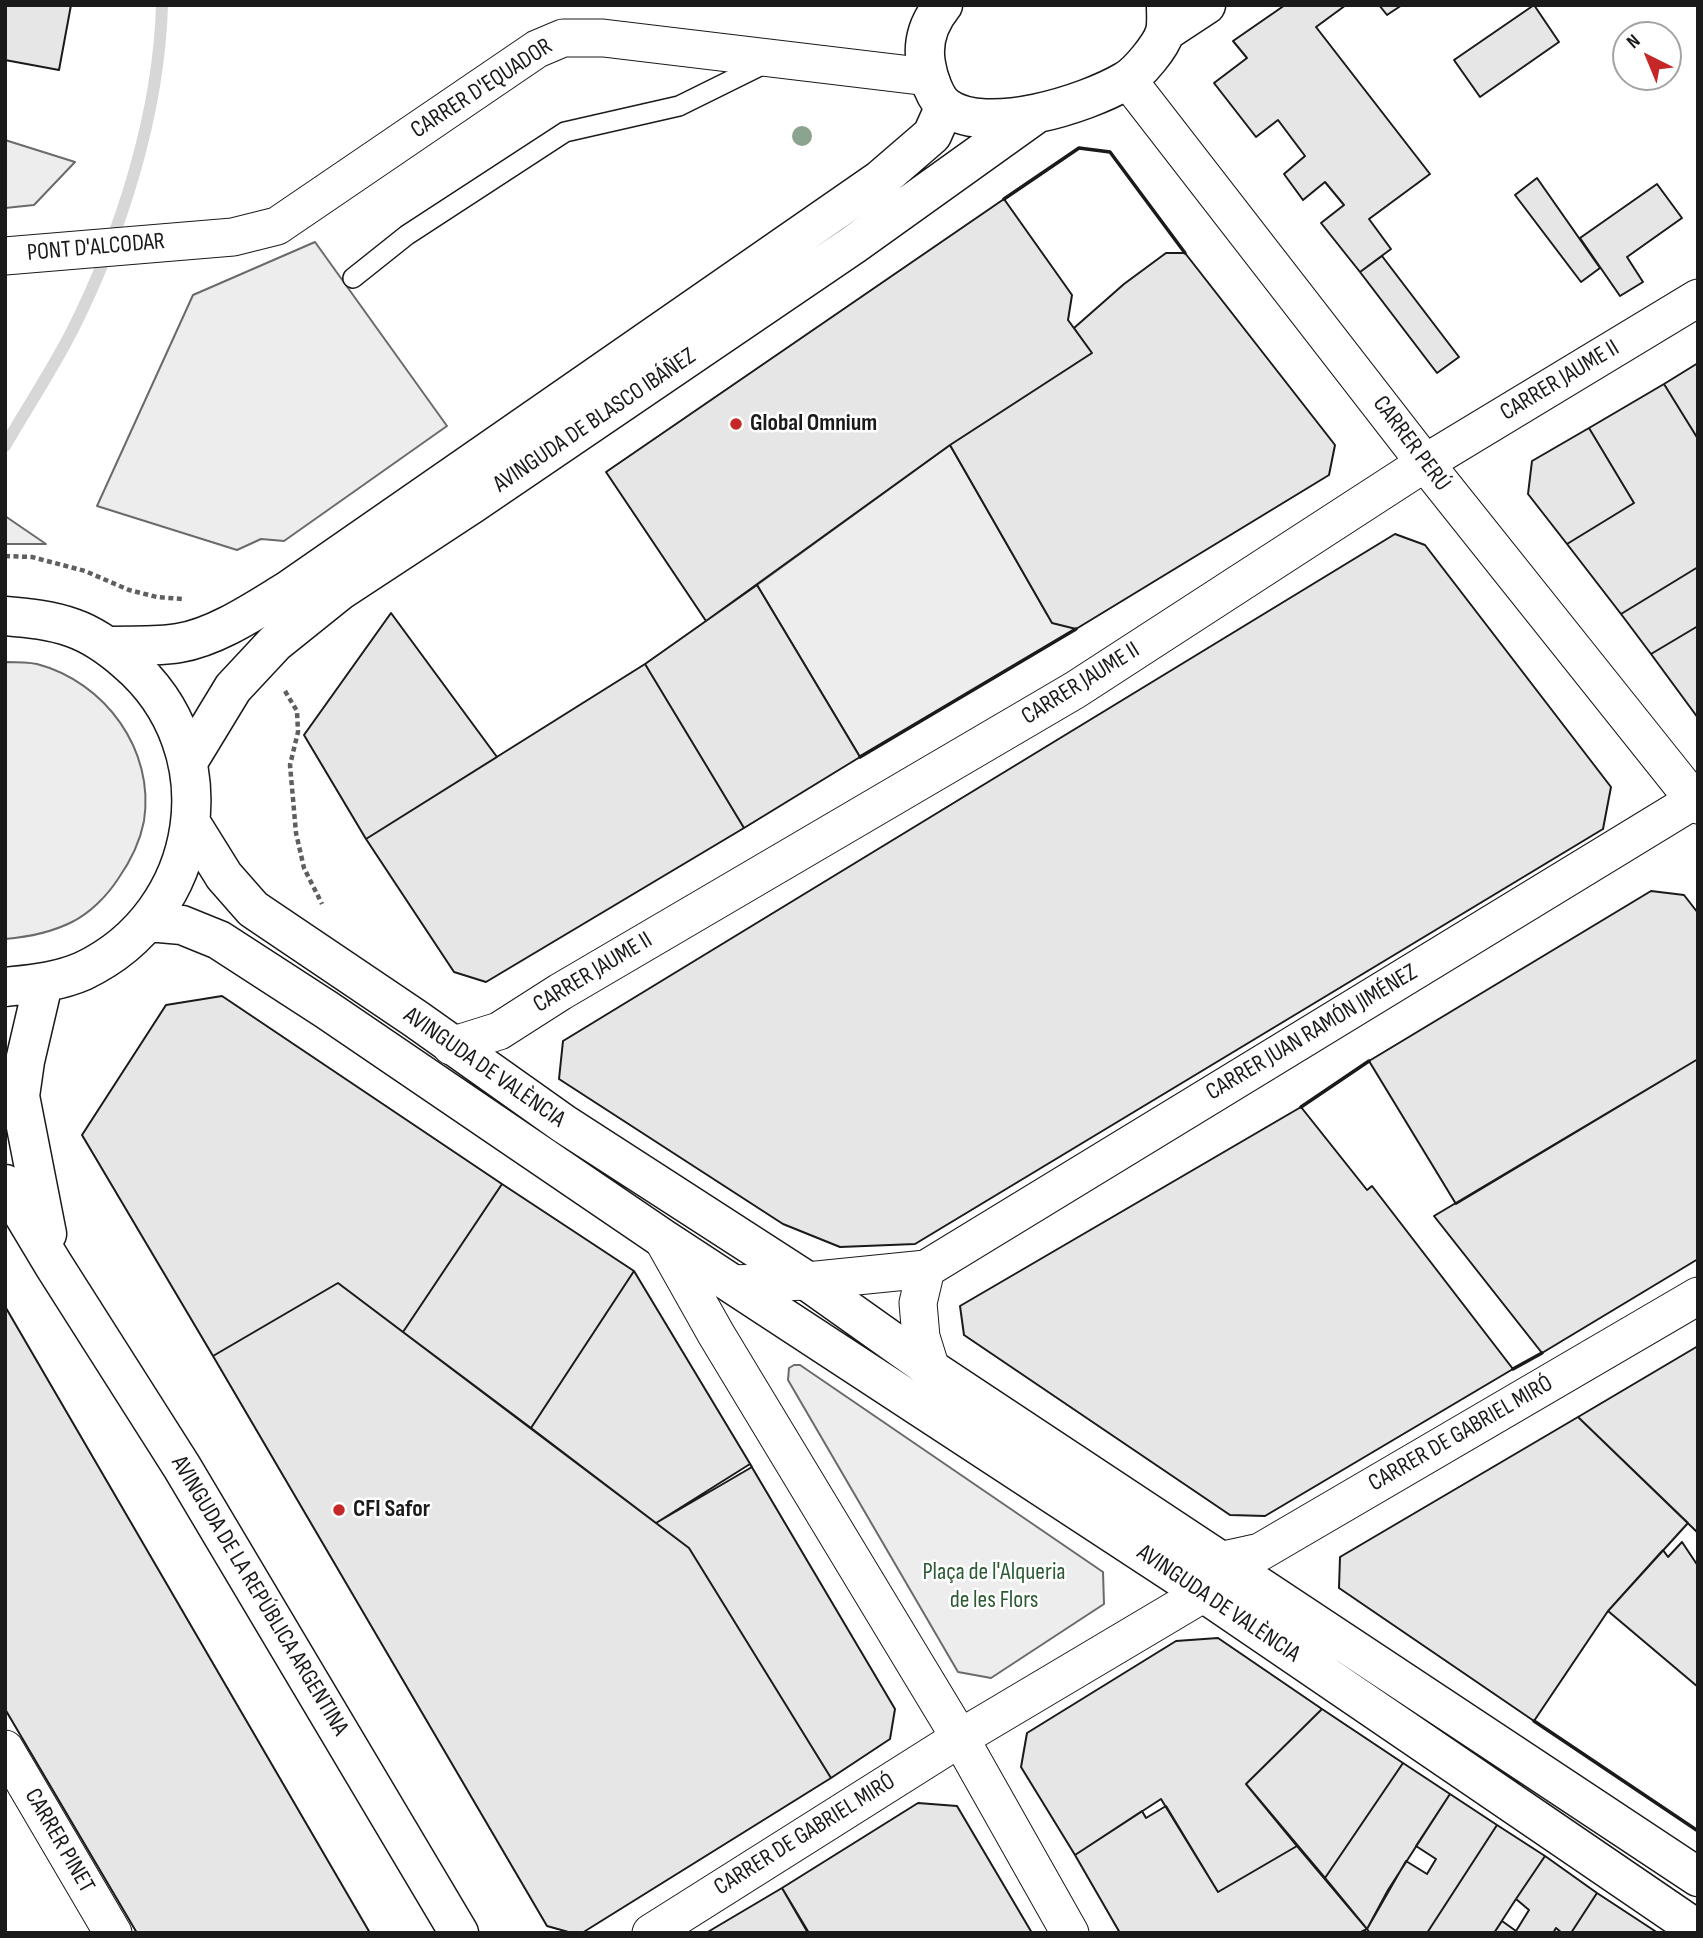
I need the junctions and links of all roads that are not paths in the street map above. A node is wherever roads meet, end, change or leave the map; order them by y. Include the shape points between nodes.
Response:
1 (1206, 5) edge
2 (934, 9) edge
3 (1166, 19) edge
4 (775, 59) junction
5 (1128, 79) junction
6 (937, 92) junction
7 (1036, 114) junction
8 (187, 240) joint
9 (5, 256) edge
10 (353, 278) dead end
11 (1698, 298) edge
12 (1425, 463) junction
13 (5, 616) edge
14 (108, 646) junction
15 (188, 762) junction
16 (1696, 801) edge
17 (191, 823) junction
18 (148, 922) junction
19 (43, 984) junction
20 (5, 987) edge
21 (451, 1046) junction
22 (5, 1184) edge
23 (662, 1238) junction
24 (53, 1264) junction
25 (926, 1269) junction
26 (807, 1281) junction
27 (733, 1284) junction
28 (1698, 1296) edge
29 (931, 1369) junction
30 (1211, 1577) junction
31 (960, 1738) junction
32 (5, 1749) edge
33 (1698, 1877) edge
34 (1698, 1930) edge
35 (113, 1933) edge
36 (459, 1933) edge
37 (651, 1933) edge
38 (1070, 1933) edge

1 - 3 street
2 - 6 street via 924,54
3 - 5 street via 1147,61
4 - 6 street, CARRER D'EQUADOR
4 - 8 street, CARRER D'EQUADOR via 603,38 563,38 537,49 277,226 233,237
4 - 10 lane via 679,106 565,132 407,235
5 - 7 street via 1067,106
5 - 12 street, CARRER PERÚ
6 - 7 street via 965,115 1005,118
6 - 14 street, AVINGUDA DE BLASCO IBÁÑEZ via 932,135 881,178 287,591 194,640
7 - 15 street, AVINGUDA DE BLASCO IBÁÑEZ via 853,245 341,590 275,643 233,688
8 - 9 street, PONT D'ALCODAR
11 - 12 street, CARRER JAUME II
12 - 16 street, CARRER PERÚ
12 - 21 street, CARRER JAUME II via 1075,690 499,1031
13 - 14 street via 37,618 74,628
14 - 15 street via 145,677 172,717
15 - 17 street
16 - 25 street, CARRER JUAN RAMÓN JIMÉNEZ
17 - 18 street via 183,859
17 - 21 street, AVINGUDA DE VALÈNCIA via 224,876 253,909
18 - 19 street via 106,957
18 - 23 street, AVINGUDA DE VALÈNCIA via 182,925 219,940
19 - 20 street
19 - 24 street, AVINGUDA DE LA REPÚBLICA ARGENTINA via 20,1096
21 - 26 street, AVINGUDA DE VALÈNCIA
22 - 24 street, AVINGUDA DE LA REPÚBLICA ARGENTINA
23 - 27 street, AVINGUDA DE VALÈNCIA
23 - 31 street
24 - 36 street, AVINGUDA DE LA REPÚBLICA ARGENTINA via 195,1490
25 - 26 street, CARRER JUAN RAMÓN JIMÉNEZ
25 - 29 street via 918,1303 921,1337
26 - 27 street
26 - 29 street, AVINGUDA DE VALÈNCIA
27 - 30 street, AVINGUDA DE VALÈNCIA
28 - 30 street, CARRER DE GABRIEL MIRÓ
29 - 30 street, AVINGUDA DE VALÈNCIA
30 - 31 street, CARRER DE GABRIEL MIRÓ
30 - 33 street, AVINGUDA DE VALÈNCIA
30 - 34 street, AVINGUDA DE VALÈNCIA
31 - 37 street, CARRER DE GABRIEL MIRÓ
31 - 38 street
32 - 35 street, CARRER PINET

